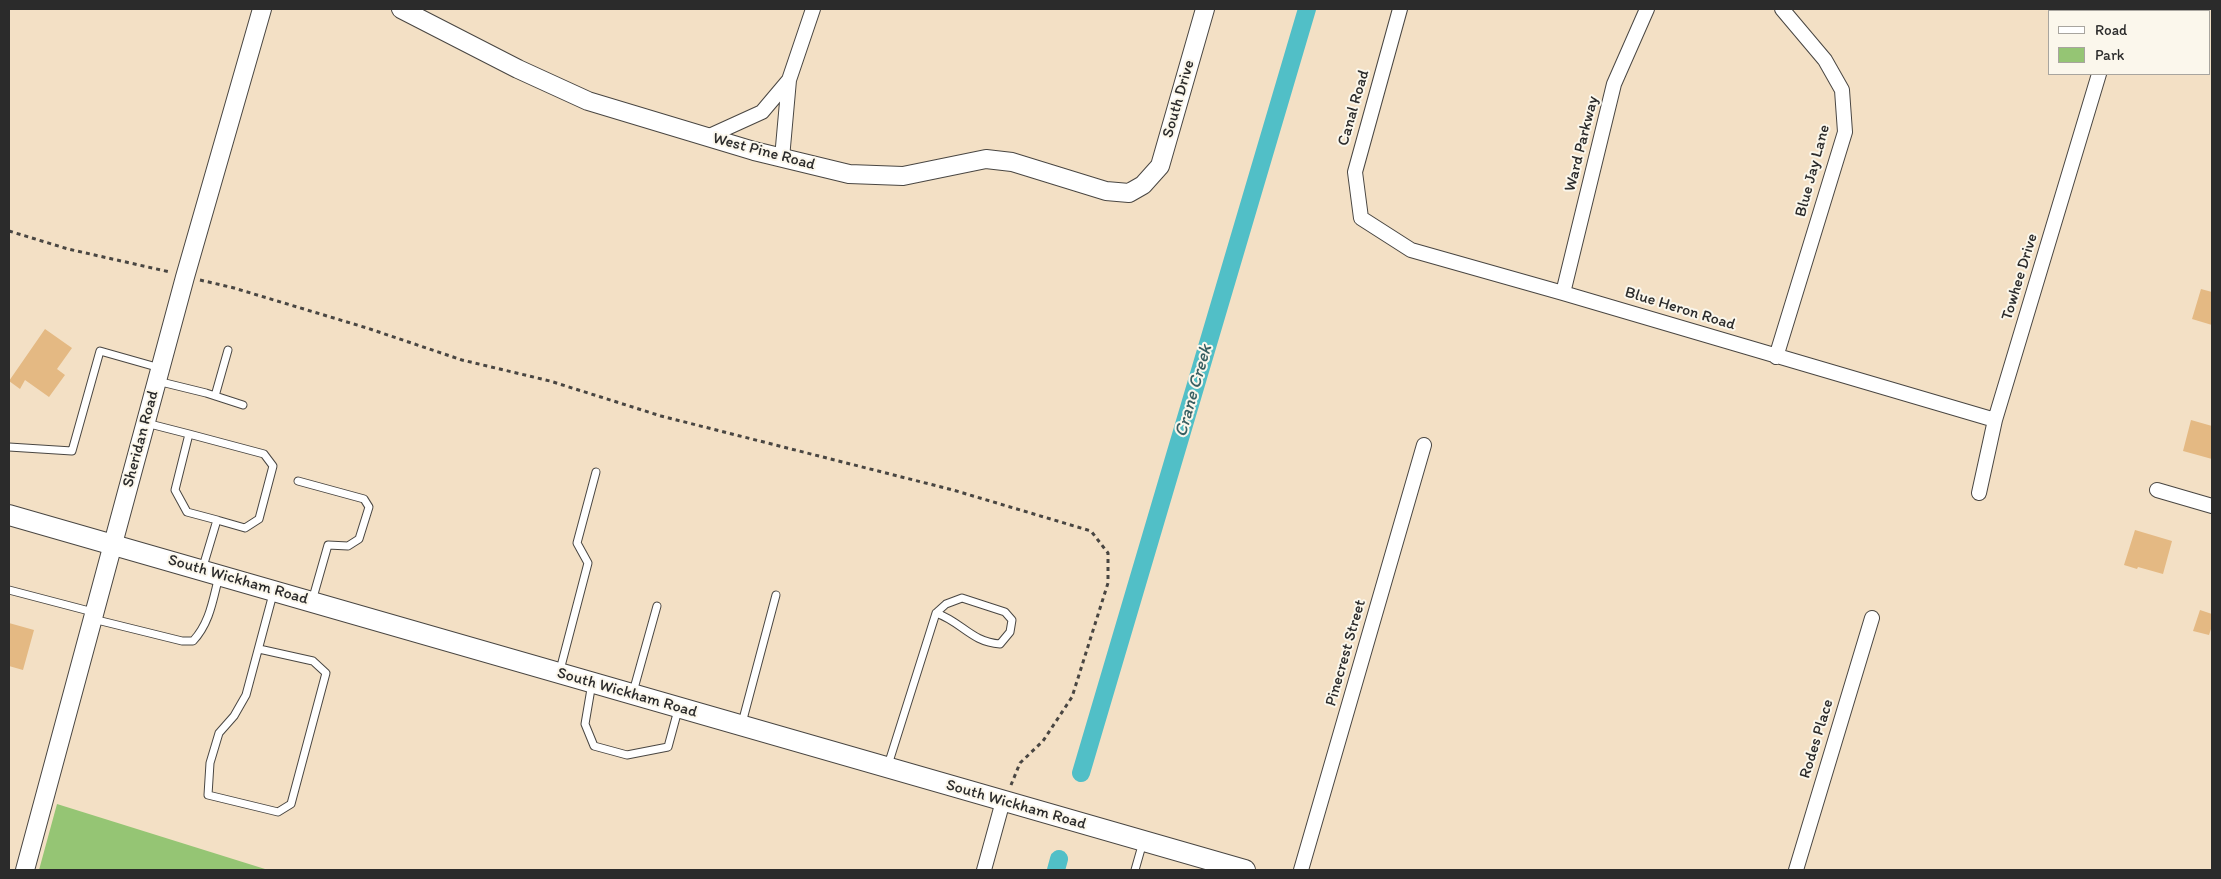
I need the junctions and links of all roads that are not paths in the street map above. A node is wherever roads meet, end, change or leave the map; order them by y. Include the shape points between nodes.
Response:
1 (262, 9) edge
2 (401, 9) edge
3 (813, 9) edge
4 (1206, 9) edge
5 (1400, 9) edge
6 (1647, 9) edge
7 (1782, 9) edge
8 (2099, 75) edge
9 (789, 80) junction
10 (707, 137) junction
11 (782, 158) junction
12 (1144, 185) joint
13 (1362, 218) joint
14 (1563, 292) junction
15 (228, 350) dead end
16 (1776, 357) junction
17 (159, 375) junction
18 (215, 396) junction
19 (243, 405) dead end
20 (1995, 420) junction
21 (146, 423) junction
22 (189, 434) junction
23 (1424, 445) dead end
24 (9, 448) edge
25 (596, 472) dead end
26 (298, 481) dead end
27 (2158, 490) dead end
28 (1979, 493) dead end
29 (2212, 506) edge
30 (9, 515) edge
31 (217, 520) junction
32 (112, 544) junction
33 (211, 573) junction
34 (9, 590) edge
35 (274, 591) junction
36 (776, 595) dead end
37 (312, 602) junction
38 (657, 606) dead end
39 (936, 613) junction
40 (93, 615) junction
41 (1872, 618) dead end
42 (259, 649) junction
43 (560, 673) junction
44 (592, 683) junction
45 (632, 694) junction
46 (679, 708) junction
47 (742, 726) junction
48 (887, 768) junction
49 (1003, 802) junction
50 (1144, 841) junction
51 (25, 870) edge
52 (984, 870) edge
53 (1135, 870) edge
54 (1245, 870) edge
55 (1301, 870) edge
56 (1796, 870) edge

1 - 17 street, Sheridan Road
2 - 10 street, West Pine Road via 518,70 588,101
3 - 9 street
4 - 12 street, South Drive via 1160,166
5 - 13 street, Canal Road via 1354,172
6 - 14 street, Ward Parkway via 1614,84
7 - 16 street, Blue Jay Lane via 1825,60 1842,90 1845,132
8 - 20 street, Towhee Drive
9 - 10 street via 762,112
9 - 11 street
10 - 11 street, West Pine Road
11 - 12 street, West Pine Road via 849,174 903,176 986,159 1012,162 1106,191 1130,193
13 - 14 street, Blue Heron Road via 1411,250
14 - 16 street, Blue Heron Road
15 - 18 lane
16 - 20 street, Blue Heron Road
17 - 18 lane
17 - 21 street, Sheridan Road
17 - 24 lane via 100,351 72,451
18 - 19 lane
20 - 28 street, Towhee Drive
21 - 22 lane
21 - 32 street, Sheridan Road
22 - 31 lane via 174,490 187,512
22 - 31 lane via 264,454 273,466 259,519 245,528
23 - 55 street, Pinecrest Street
25 - 43 lane via 577,543 588,562
26 - 37 lane via 364,499 369,507 359,539 348,546 328,545
27 - 29 street
30 - 32 main road, South Wickham Road
31 - 33 lane
32 - 33 main road, South Wickham Road
32 - 40 street, Sheridan Road
33 - 35 main road, South Wickham Road
33 - 40 lane via 209,615 202,632 193,641 182,641
34 - 40 lane
35 - 37 main road, South Wickham Road
35 - 42 lane
36 - 47 lane
37 - 43 main road, South Wickham Road
38 - 45 lane
39 - 39 lane via 957,622 964,631 986,643 1000,644 1010,632 1012,620 1004,612 962,598 946,604
39 - 48 lane
40 - 51 street, Sheridan Road
41 - 56 street, Rodes Place
42 - 42 lane via 246,695 219,733 210,763 208,795 278,812 291,804 326,673 313,661
43 - 44 main road, South Wickham Road
44 - 45 main road, South Wickham Road
44 - 46 lane via 586,724 594,746 627,754 668,748
45 - 46 main road, South Wickham Road
46 - 47 main road, South Wickham Road
47 - 48 main road, South Wickham Road
48 - 49 main road, South Wickham Road
49 - 50 main road, South Wickham Road
49 - 52 street
50 - 53 lane
50 - 54 main road, South Wickham Road

